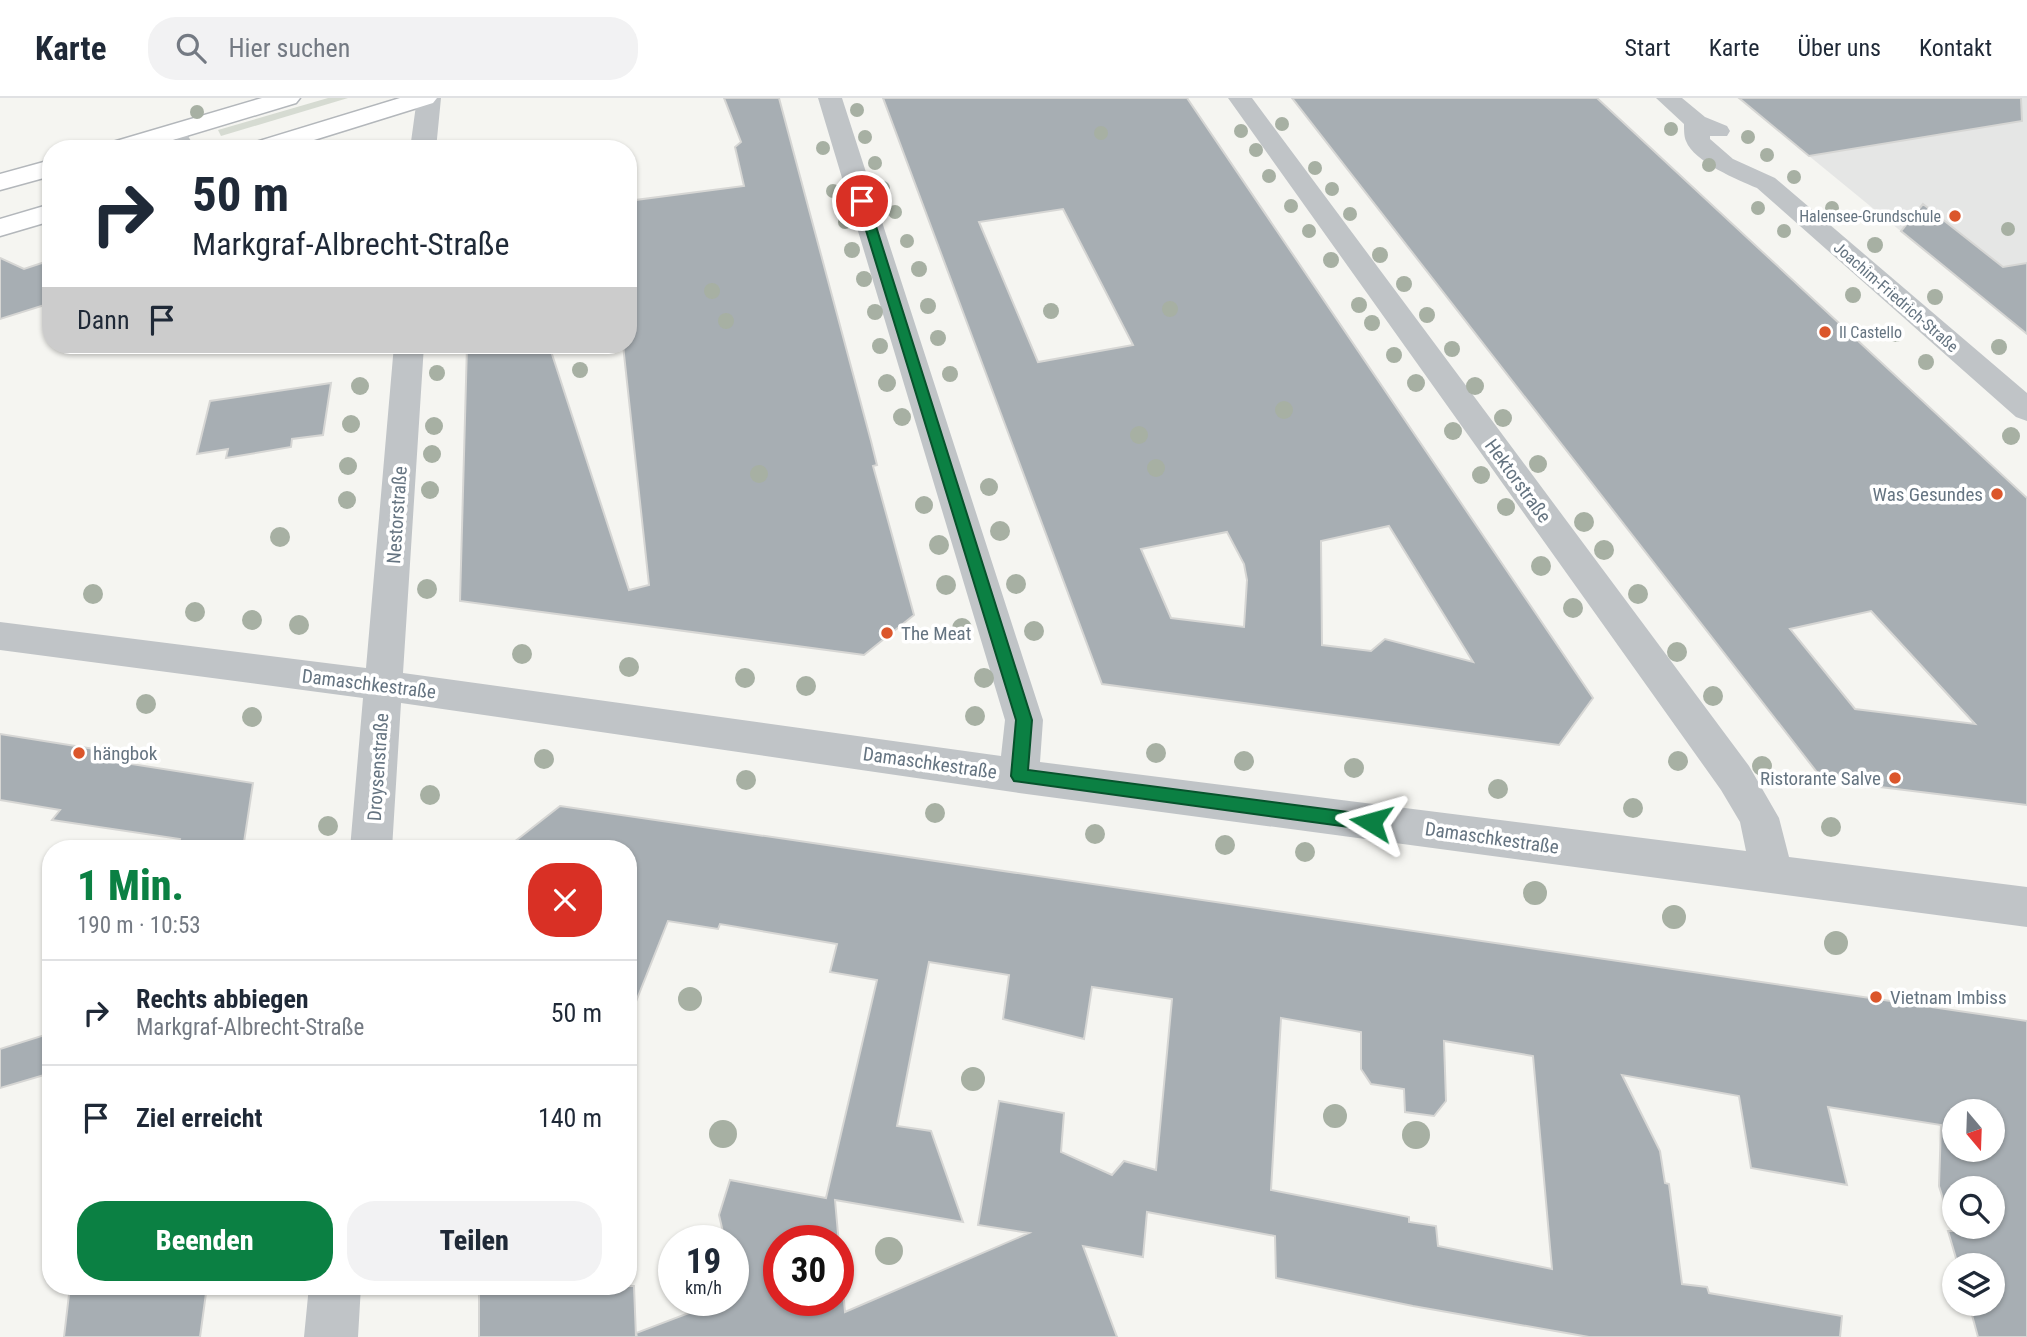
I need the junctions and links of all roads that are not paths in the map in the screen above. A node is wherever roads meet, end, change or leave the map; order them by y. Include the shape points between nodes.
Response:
1 (288, 98) edge
2 (427, 98) edge
3 (830, 98) edge
4 (1240, 98) edge
5 (1668, 98) edge
6 (1696, 122) junction
7 (183, 140) edge
8 (288, 140) edge
9 (424, 140) edge
10 (42, 170) edge
11 (0, 182) edge
12 (1766, 183) junction
13 (42, 215) edge
14 (0, 228) edge
15 (408, 354) edge
16 (2027, 410) edge
17 (0, 636) edge
18 (384, 686) junction
19 (1019, 776) junction
20 (372, 840) edge
21 (1773, 875) junction
22 (2027, 907) edge
23 (334, 1295) edge
24 (331, 1337) edge

1 - 7 main road
2 - 8 main road
2 - 9 street
3 - 19 street via 1024,720
4 - 21 street, Hektorstraße via 1735,778 1759,818
5 - 6 street, Joachim-Friedrich-Straße
6 - 12 street, Joachim-Friedrich-Straße via 1732,136 1759,159
6 - 12 street, Joachim-Friedrich-Straße via 1698,141 1724,164
10 - 11 main road
12 - 16 street, Joachim-Friedrich-Straße
13 - 14 main road
15 - 18 street, Nestorstraße
17 - 18 street, Damaschkestraße
18 - 19 street, Damaschkestraße
18 - 20 street, Droysenstraße
19 - 21 street, Damaschkestraße
21 - 22 street, Damaschkestraße
23 - 24 street

